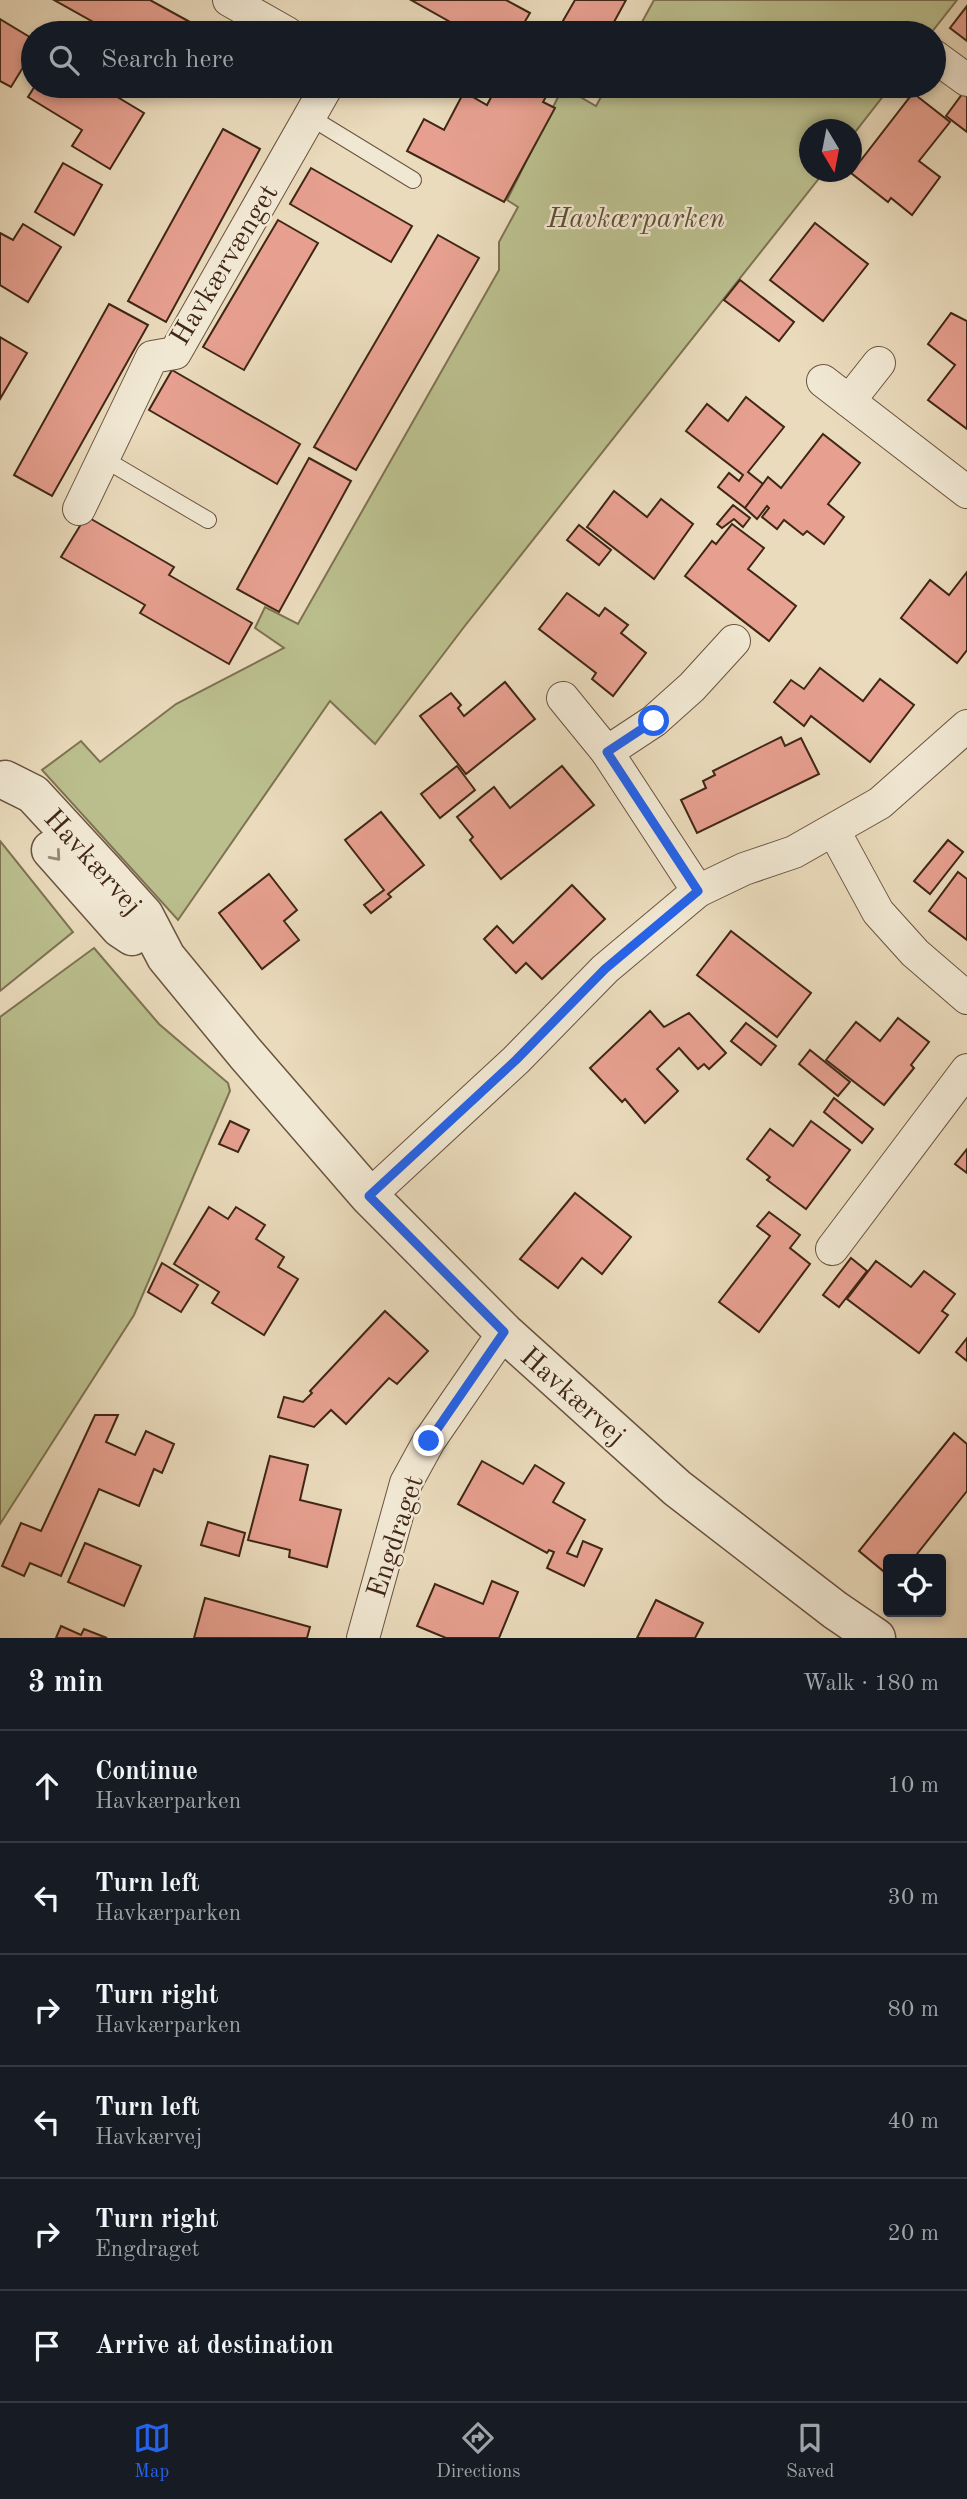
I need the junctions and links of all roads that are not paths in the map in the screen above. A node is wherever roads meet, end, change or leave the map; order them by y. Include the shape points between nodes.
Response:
1 (229, 0) edge
2 (266, 21) edge
3 (946, 65) edge
4 (967, 80) edge
5 (320, 98) edge
6 (310, 117) junction
7 (413, 180) dead end
8 (879, 363) dead end
9 (823, 381) dead end
10 (849, 401) junction
11 (104, 458) junction
12 (967, 492) edge
13 (79, 509) dead end
14 (208, 520) dead end
15 (734, 641) dead end
16 (563, 698) dead end
17 (967, 726) edge
18 (607, 752) junction
19 (2, 777) edge
20 (834, 831) junction
21 (698, 891) junction
22 (967, 998) edge
23 (967, 1070) edge
24 (369, 1196) junction
25 (832, 1249) dead end
26 (504, 1332) junction
27 (363, 1638) edge
28 (876, 1638) edge

1 - 2 street
3 - 4 street
5 - 6 street, Havkærvænget
6 - 7 lane
6 - 11 street, Havkærvænget via 175,352 152,356
8 - 10 street
9 - 10 street
10 - 12 street
11 - 13 street, Havkærvænget
11 - 14 lane
15 - 18 street via 654,721
16 - 18 street
17 - 20 street via 880,803
18 - 21 street
19 - 24 street, Havkærvej via 13,806 86,891 120,928 166,957
20 - 21 street
20 - 22 street via 878,912 915,953
21 - 24 street via 605,969 516,1060
23 - 25 street
24 - 26 street, Havkærvej
26 - 27 street, Engdraget via 429,1441 406,1483
26 - 28 street, Havkærvej via 677,1488

